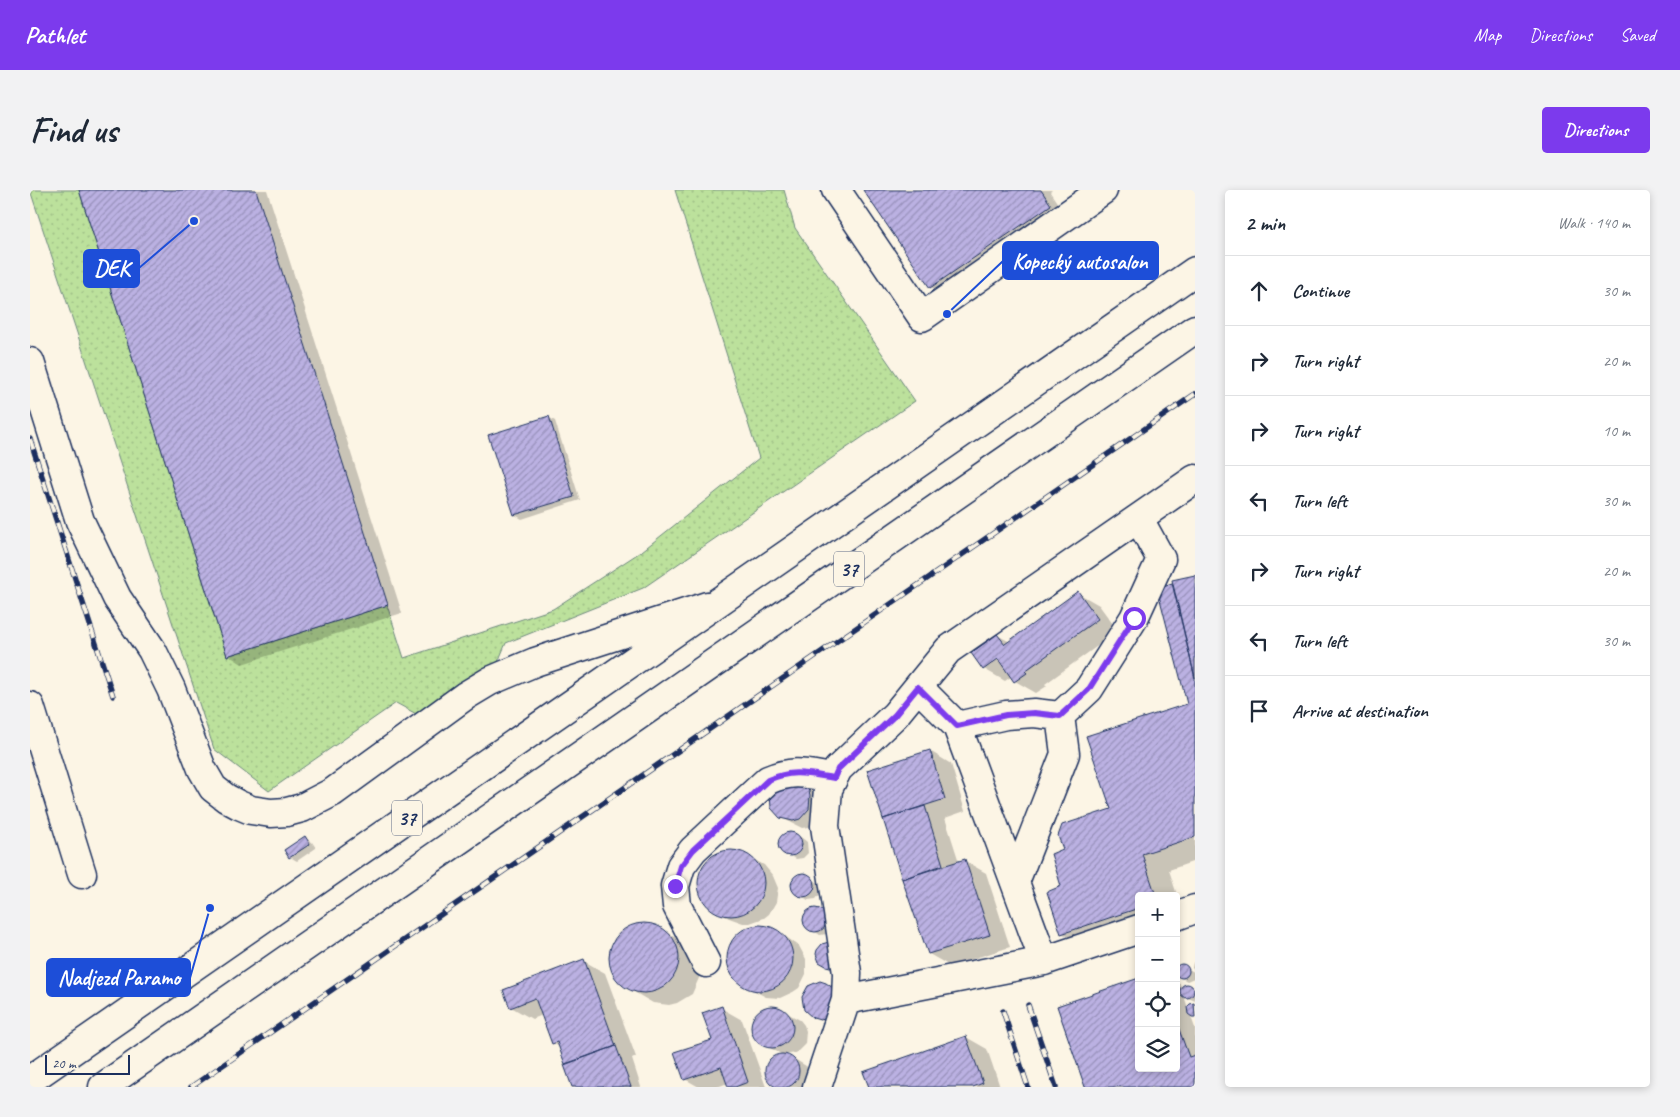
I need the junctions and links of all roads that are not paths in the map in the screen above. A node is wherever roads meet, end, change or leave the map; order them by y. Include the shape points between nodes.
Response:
1 (836, 190) edge
2 (1103, 190) edge
3 (1195, 271) edge
4 (1195, 330) edge
5 (30, 362) edge
6 (1195, 479) edge
7 (1139, 519) junction
8 (718, 602) junction
9 (918, 687) junction
10 (30, 706) edge
11 (1060, 716) junction
12 (957, 726) junction
13 (834, 778) junction
14 (82, 874) dead end
15 (1015, 882) junction
16 (1195, 909) edge
17 (1180, 915) edge
18 (1135, 930) edge
19 (1044, 961) junction
20 (706, 963) dead end
21 (846, 1000) junction
22 (30, 1080) edge
23 (103, 1087) edge
24 (817, 1087) edge

1 - 2 main road via 922,317
3 - 8 main road, 37
4 - 23 main road, 37
5 - 8 main road via 80,521 117,598 152,650 213,788 251,810 287,812 333,792 464,696 490,681 550,656
6 - 7 main road
7 - 9 main road via 948,650
7 - 11 main road via 1161,559 1134,618 1089,689
8 - 22 main road, 37
9 - 12 main road
9 - 13 main road via 895,715 838,769
10 - 14 main road
11 - 12 main road via 1034,713 1006,715
11 - 15 main road via 1066,754
12 - 15 main road
13 - 20 main road via 798,772 768,780 693,850 681,866 675,886 677,906
13 - 21 main road via 828,789 826,826 847,973
15 - 19 main road
16 - 17 main road
18 - 19 main road
19 - 21 main road
21 - 24 main road

